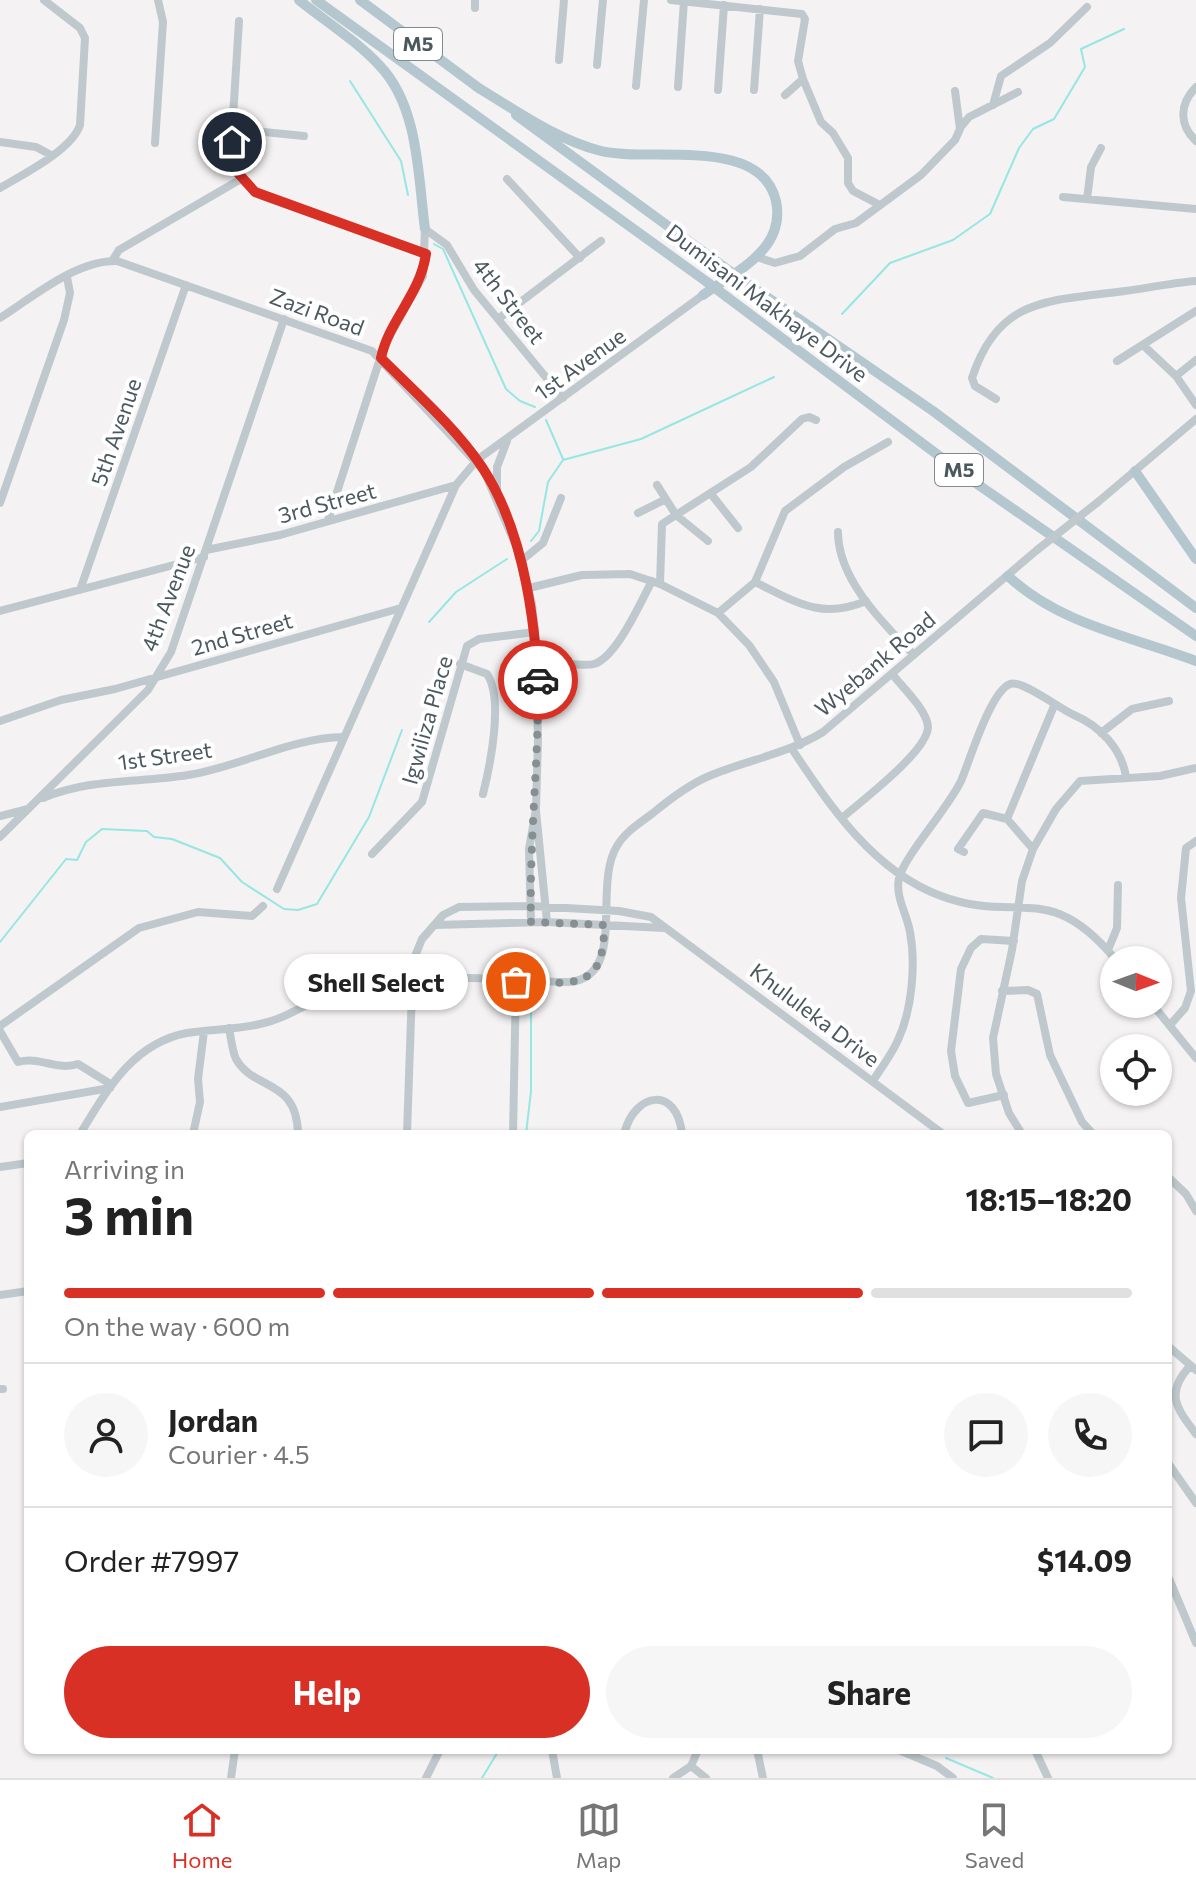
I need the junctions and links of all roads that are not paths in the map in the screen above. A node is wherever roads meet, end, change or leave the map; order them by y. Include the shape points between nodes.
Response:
1 (44, 0) edge
2 (158, 0) edge
3 (299, 0) edge
4 (316, 0) edge
5 (360, 0) edge
6 (564, 0) edge
7 (603, 0) edge
8 (644, 0) edge
9 (671, 0) edge
10 (684, 1) edge
11 (724, 5) junction
12 (1087, 7) dead end
13 (760, 9) junction
14 (239, 21) dead end
15 (559, 60) dead end
16 (597, 65) dead end
17 (803, 79) junction
18 (636, 86) dead end
19 (477, 87) junction
20 (678, 87) dead end
21 (1196, 87) edge
22 (718, 90) dead end
23 (754, 90) dead end
24 (955, 91) dead end
25 (1018, 92) dead end
26 (785, 95) dead end
27 (993, 105) junction
28 (233, 129) junction
29 (960, 129) junction
30 (304, 136) dead end
31 (1196, 141) edge
32 (0, 142) edge
33 (155, 143) dead end
34 (1101, 148) dead end
35 (51, 155) junction
36 (241, 179) junction
37 (507, 179) dead end
38 (0, 188) edge
39 (1063, 197) dead end
40 (1087, 199) junction
41 (878, 204) junction
42 (1196, 209) edge
43 (425, 229) junction
44 (601, 241) dead end
45 (426, 254) junction
46 (757, 257) junction
47 (580, 258) junction
48 (112, 261) junction
49 (67, 277) junction
50 (1196, 281) edge
51 (186, 285) junction
52 (703, 295) joint
53 (1196, 311) edge
54 (0, 318) edge
55 (284, 319) junction
56 (498, 319) junction
57 (1144, 346) junction
58 (381, 358) junction
59 (1196, 360) edge
60 (1117, 361) dead end
61 (1176, 376) junction
62 (563, 398) junction
63 (996, 399) dead end
64 (1196, 405) edge
65 (1196, 419) edge
66 (816, 420) dead end
67 (509, 437) junction
68 (888, 442) dead end
69 (477, 460) junction
70 (1135, 471) junction
71 (456, 485) junction
72 (657, 485) dead end
73 (711, 494) junction
74 (497, 497) junction
75 (561, 498) dead end
76 (666, 499) junction
77 (0, 503) edge
78 (638, 513) dead end
79 (676, 515) junction
80 (328, 520) junction
81 (738, 528) dead end
82 (838, 532) dead end
83 (708, 541) dead end
84 (205, 554) junction
85 (1196, 559) edge
86 (521, 561) junction
87 (1008, 576) junction
88 (656, 582) junction
89 (755, 582) junction
90 (529, 588) junction
91 (80, 590) junction
92 (866, 601) junction
93 (401, 608) junction
94 (1196, 608) edge
95 (0, 611) edge
96 (718, 613) junction
97 (535, 632) junction
98 (1196, 636) edge
99 (914, 655) junction
100 (1196, 661) edge
101 (460, 664) junction
102 (893, 675) junction
103 (156, 677) junction
104 (538, 681) junction
105 (1169, 701) dead end
106 (1054, 706) junction
107 (0, 721) edge
108 (1101, 733) junction
109 (343, 737) junction
110 (796, 747) junction
111 (1196, 768) edge
112 (1126, 777) junction
113 (483, 794) dead end
114 (39, 800) junction
115 (28, 809) junction
116 (536, 809) junction
117 (0, 816) edge
118 (842, 818) junction
119 (1007, 819) junction
120 (0, 837) edge
121 (1196, 841) edge
122 (1033, 849) junction
123 (964, 852) dead end
124 (372, 854) dead end
125 (900, 875) junction
126 (1118, 885) dead end
127 (277, 889) dead end
128 (1017, 905) junction
129 (263, 906) dead end
130 (531, 906) junction
131 (545, 906) junction
132 (604, 910) junction
133 (531, 922) junction
134 (547, 922) junction
135 (435, 925) junction
136 (604, 925) junction
137 (663, 928) junction
138 (1013, 946) junction
139 (1104, 946) edge
140 (1110, 946) edge
141 (1196, 946) edge
142 (1185, 947) junction
143 (410, 978) junction
144 (516, 982) junction
145 (1002, 991) junction
146 (1164, 1018) edge
147 (1170, 1025) junction
148 (0, 1028) edge
149 (229, 1028) junction
150 (204, 1031) junction
151 (1196, 1058) edge
152 (873, 1081) junction
153 (111, 1086) junction
154 (1004, 1095) junction
155 (0, 1107) edge
156 (83, 1130) edge
157 (194, 1130) edge
158 (298, 1130) edge
159 (407, 1130) edge
160 (513, 1130) edge
161 (626, 1130) edge
162 (681, 1130) edge
163 (938, 1130) edge
164 (1020, 1130) edge
165 (1089, 1130) edge
166 (24, 1164) edge
167 (0, 1167) edge
168 (1172, 1181) edge
169 (1196, 1211) edge
170 (24, 1292) edge
171 (0, 1295) edge
172 (1172, 1350) edge
173 (1193, 1368) edge
174 (1196, 1434) edge
175 (1172, 1469) edge
176 (1196, 1503) edge
177 (1172, 1586) edge
178 (1196, 1643) edge
179 (234, 1754) edge
180 (438, 1754) edge
181 (553, 1754) edge
182 (696, 1754) edge
183 (758, 1754) edge
184 (909, 1754) edge
185 (1037, 1754) edge
186 (691, 1766) junction
187 (231, 1778) edge
188 (426, 1778) edge
189 (557, 1778) edge
190 (673, 1778) edge
191 (706, 1778) edge
192 (763, 1778) edge
193 (953, 1778) edge
194 (1048, 1778) edge

1 - 35 street via 85,38 80,125
2 - 33 street via 163,22
3 - 43 main road via 382,67 393,85 408,119
4 - 98 main road, Dumisani Makhaye Drive / M5, bridge via 970,479
5 - 19 main road, M5
6 - 15 street
7 - 16 street
8 - 18 street
9 - 10 street
10 - 11 street
10 - 20 street
11 - 13 street
11 - 22 street
12 - 27 street via 1050,43 1001,76
13 - 17 street via 802,14 798,61
13 - 23 street
14 - 28 street
17 - 26 street
17 - 41 street via 821,122 848,158 848,183
19 - 46 main road via 593,148 633,155 728,158 754,169 772,190 777,219 770,242
19 - 94 main road, Dumisani Makhaye Drive / M5, bridge via 933,411
21 - 31 street via 1182,114
24 - 29 street
25 - 27 street
27 - 29 street via 969,117
28 - 30 street
28 - 36 street via 232,156
29 - 41 street via 921,175
32 - 35 street via 36,147
34 - 40 street via 1091,167
35 - 38 street
36 - 45 street via 262,196
36 - 48 street via 119,250
37 - 47 street
39 - 40 street
40 - 42 street
41 - 46 street via 800,256 775,263
43 - 45 street
43 - 56 street, 4th Street via 447,245
44 - 47 street
45 - 58 street via 419,284
46 - 52 main road
47 - 56 street
48 - 49 street
48 - 51 street, Zazi Road
49 - 54 street
49 - 77 street via 70,293 64,320
50 - 63 street via 1051,299 1010,317 992,335 972,378 975,386
51 - 55 street, Zazi Road
51 - 91 street, 5th Avenue
52 - 62 street, 1st Avenue
53 - 57 street
55 - 58 street, Zazi Road
55 - 84 street, 4th Avenue
56 - 62 street, 4th Street
57 - 60 street
57 - 61 street
58 - 69 street, Zazi Road
58 - 80 street
59 - 61 street
61 - 64 street
62 - 67 street, 1st Avenue
65 - 70 street, Wyebank Road
66 - 73 street via 802,419 751,467
67 - 69 street, 1st Avenue
67 - 74 street via 497,467
68 - 89 street via 785,511
69 - 71 street
69 - 74 street, Zazi Road
70 - 85 main road
70 - 87 street, Wyebank Road, bridge
71 - 80 street, 3rd Street
71 - 93 street
72 - 76 street
73 - 79 street
73 - 81 street
74 - 86 street, Zazi Road
75 - 86 street via 548,536
76 - 78 street
76 - 79 street
79 - 83 street
79 - 88 street via 660,529
80 - 84 street, 3rd Street
82 - 92 street via 846,563
84 - 91 street, 3rd Street
84 - 103 street, 4th Avenue via 171,652
86 - 90 street, Zazi Road
87 - 99 street, Wyebank Road
87 - 100 main road via 1074,619
88 - 90 street via 630,574 595,574
88 - 96 street
88 - 104 street via 604,658 595,664 569,664
89 - 92 street via 831,611
89 - 96 street
90 - 97 street, Zazi Road
91 - 95 street, 3rd Street
92 - 99 street
93 - 103 street, 2nd Street
93 - 109 street
96 - 110 street via 774,682
97 - 101 street, Igwiliza Place via 479,639 467,646
97 - 104 street, Zazi Road
99 - 102 street, Wyebank Road
101 - 113 street via 487,674 493,687 493,742
101 - 124 street, Igwiliza Place via 422,802
102 - 110 street, Wyebank Road via 823,732
102 - 118 street via 926,720 925,737
103 - 107 street, 2nd Street
103 - 114 street, 4th Avenue
104 - 116 street, Zazi Road
105 - 108 street via 1132,709
106 - 108 street
106 - 119 street
106 - 125 street via 1023,685 1006,687 990,710 949,804
108 - 112 street via 1122,759
109 - 114 street, 1st Street via 202,772 85,784
109 - 127 street
110 - 118 street via 822,796
110 - 132 street, Wyebank Road via 706,777 627,833 607,868
111 - 112 street
112 - 122 street via 1073,786
114 - 115 street, 4th Avenue
115 - 117 street
115 - 120 street, 4th Avenue
116 - 130 street, Zazi Road via 529,849
116 - 131 street, Zazi Road
118 - 125 street
119 - 122 street
119 - 123 street via 991,813 979,816 958,849
121 - 142 street via 1186,848 1182,866
122 - 128 street
125 - 128 street via 956,900
125 - 152 street via 898,891 912,943 905,1018 898,1041
126 - 140 street via 1117,928
128 - 138 street
128 - 139 street via 1051,910 1076,921
129 - 148 street via 252,916 198,912 139,928
130 - 131 street, Khululeka Drive
130 - 133 street, Zazi Road
130 - 135 street, Khululeka Drive via 459,907
131 - 132 street, Khululeka Drive
131 - 134 street, Zazi Road
132 - 136 street, Wyebank Road
132 - 137 street, Khululeka Drive via 651,917
133 - 134 street
133 - 135 street
134 - 136 street
135 - 143 street, Khululeka Drive via 416,950
136 - 137 street
136 - 144 street, Wyebank Road via 602,960 590,976 569,982
137 - 152 street, Khululeka Drive
138 - 145 street
138 - 154 street via 981,939 965,957 951,1051 968,1103
141 - 142 street
142 - 147 street via 1191,991
143 - 144 street, Wyebank Road
143 - 149 street, Wyebank Road via 324,993 275,1020
143 - 159 street, Khululeka Drive
144 - 160 street
145 - 154 street via 992,1052
145 - 165 street via 1037,994 1050,1055
146 - 147 street
147 - 151 street
148 - 153 street via 18,1062 37,1058 66,1068 78,1064
149 - 150 street, Wyebank Road
149 - 158 street via 235,1057 286,1097
150 - 153 street, Wyebank Road via 154,1043 129,1062
150 - 157 street
152 - 163 street, Khululeka Drive
153 - 155 street
153 - 156 street, Wyebank Road
154 - 164 street
161 - 162 street via 637,1105 656,1100 677,1113
166 - 167 street
168 - 169 street
170 - 171 street
172 - 173 street
173 - 174 street via 1178,1379 1175,1397
175 - 176 street
177 - 178 street
179 - 187 street
180 - 188 street
181 - 189 street
182 - 186 street
183 - 192 street
184 - 193 street
185 - 194 street
186 - 190 street
186 - 191 street

